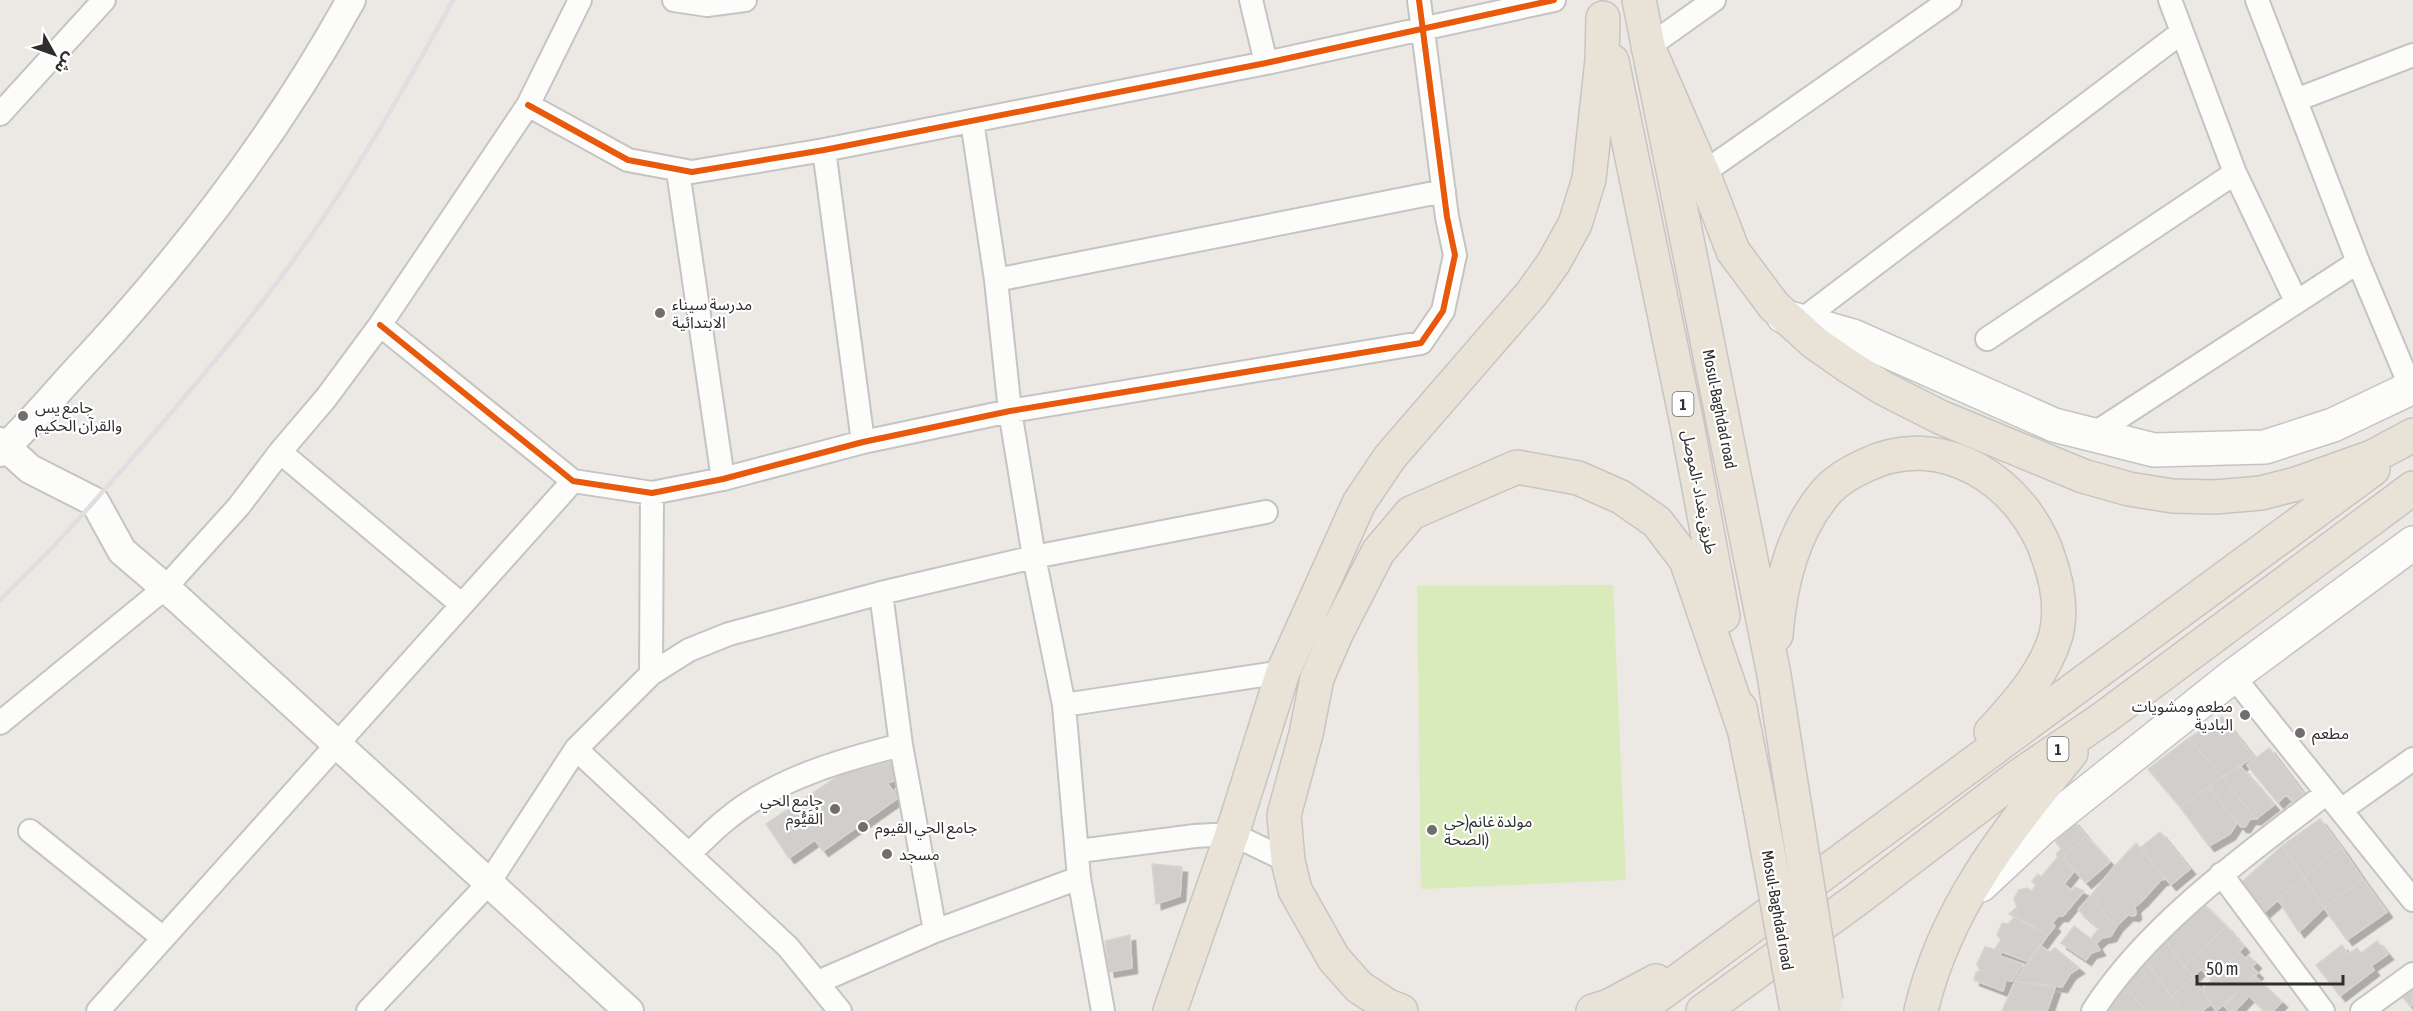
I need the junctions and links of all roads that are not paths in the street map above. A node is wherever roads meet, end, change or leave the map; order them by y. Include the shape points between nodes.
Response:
1 (104, 0) edge
2 (351, 0) edge
3 (580, 0) edge
4 (674, 0) edge
5 (746, 0) edge
6 (1251, 0) edge
7 (1419, 0) edge
8 (1554, 0) edge
9 (1639, 0) edge
10 (1714, 0) edge
11 (1950, 0) edge
12 (2170, 0) edge
13 (2257, 0) edge
14 (1602, 9) edge
15 (1424, 29) junction
16 (2182, 32) junction
17 (1648, 47) junction
18 (2413, 55) edge
19 (1266, 63) junction
20 (2296, 100) junction
21 (528, 105) junction
22 (0, 114) edge
23 (972, 121) junction
24 (824, 150) junction
25 (678, 171) junction
26 (1703, 173) junction
27 (2235, 173) junction
28 (1444, 191) junction
29 (2358, 262) junction
30 (996, 280) junction
31 (2296, 301) junction
32 (1791, 319) junction
33 (380, 325) junction
34 (1987, 339) dead end
35 (2412, 388) edge
36 (1010, 411) junction
37 (2092, 435) junction
38 (2413, 435) edge
39 (2413, 439) edge
40 (863, 442) junction
41 (2, 447) edge
42 (280, 452) junction
43 (723, 479) junction
44 (573, 481) junction
45 (2413, 488) edge
46 (652, 494) junction
47 (1266, 512) dead end
48 (2413, 543) edge
49 (1034, 557) junction
50 (165, 588) junction
51 (881, 593) junction
52 (462, 605) junction
53 (1283, 672) junction
54 (651, 674) junction
55 (1774, 675) junction
56 (2233, 676) junction
57 (1064, 705) junction
58 (2105, 717) junction
59 (0, 723) edge
60 (1744, 729) junction
61 (336, 745) junction
62 (901, 745) junction
63 (576, 749) junction
64 (2413, 759) edge
65 (2334, 802) junction
66 (1912, 807) junction
67 (1760, 808) joint
68 (30, 831) dead end
69 (1233, 834) junction
70 (1079, 851) junction
71 (689, 854) junction
72 (1288, 861) junction
73 (2221, 874) junction
74 (1079, 878) junction
75 (488, 884) junction
76 (2413, 900) edge
77 (1957, 911) junction
78 (935, 931) junction
79 (163, 938) junction
80 (1737, 938) junction
81 (2413, 974) edge
82 (818, 982) junction
83 (1817, 1008) edge
84 (98, 1011) edge
85 (368, 1011) edge
86 (629, 1011) edge
87 (840, 1011) edge
88 (1102, 1011) edge
89 (1170, 1011) edge
90 (1401, 1011) edge
91 (1593, 1011) edge
92 (1637, 1011) edge
93 (1703, 1011) edge
94 (1921, 1011) edge
95 (2093, 1011) edge
96 (2323, 1011) edge
97 (2362, 1011) edge

1 - 22 street
2 - 41 street via 282,113 193,237 144,296
3 - 21 street
4 - 5 street via 707,5
6 - 19 street
7 - 15 street
8 - 15 street
9 - 17 highway
10 - 17 street
11 - 26 street
12 - 16 street
13 - 20 street
14 - 53 highway via 1602,60 1589,179 1575,224 1532,293 1403,441 1359,503
14 - 60 highway, طريق بغداد -الموصل / 1 via 1687,424
15 - 19 street
15 - 28 street
16 - 27 street
16 - 32 street
17 - 26 highway
17 - 55 highway, Mosul-Baghdad road
18 - 20 street
19 - 23 street
20 - 29 street
21 - 25 street via 628,160
21 - 33 street
23 - 24 street
23 - 30 street
24 - 25 street
24 - 40 street
25 - 43 street
26 - 32 highway via 1733,251
27 - 31 street
27 - 34 street
28 - 30 street
28 - 36 street via 1455,255 1443,311 1421,343
29 - 31 street
29 - 35 street
30 - 36 street
31 - 37 street
32 - 37 main road via 1853,336 2054,425
32 - 38 highway via 1848,366 1940,417 2042,461 2129,489 2173,496 2261,493 2334,472
33 - 42 street
33 - 44 street
35 - 37 main road via 2333,425 2265,447 2154,450
36 - 40 street
36 - 49 street
39 - 66 highway
40 - 43 street
41 - 50 street via 44,477 95,502 122,551
42 - 50 street via 239,506
42 - 52 street
43 - 46 street
44 - 46 street
44 - 52 street
45 - 58 highway, 1
46 - 54 street
47 - 49 street
48 - 56 main road
49 - 51 street
49 - 57 street
50 - 59 street
50 - 61 street
51 - 54 street via 729,634 689,650
51 - 62 street
52 - 61 street
53 - 57 street
53 - 69 highway
54 - 63 street
55 - 66 highway via 1783,576 1810,517 1827,491 1847,474 1897,454 1923,453 1954,457 2005,488 2025,511 2044,543 2059,604 2056,634 2042,668 2017,704
55 - 83 highway, Mosul-Baghdad road, bridge
56 - 65 street
56 - 77 main road via 2041,829
57 - 70 street
58 - 77 highway via 2007,831
58 - 93 highway, 1 via 2016,778
60 - 67 highway, طريق بغداد -الموصل / 1
60 - 72 highway via 1686,560 1657,522 1621,497 1578,478 1517,467 1411,513 1378,552 1317,678 1284,815
61 - 75 street
61 - 79 street
62 - 71 street via 812,772 771,790 728,818
62 - 78 street
63 - 71 street
63 - 75 street
64 - 65 street
65 - 73 street
65 - 76 street
66 - 80 highway
67 - 83 highway, Mosul-Baghdad road / 1, bridge
68 - 79 street
69 - 70 street
69 - 72 street
69 - 89 highway
70 - 74 street
71 - 82 street via 788,947
72 - 90 highway via 1295,890 1334,959 1359,987
73 - 95 street via 2109,986
73 - 96 street
74 - 78 street
74 - 88 street
75 - 85 street
75 - 86 street
77 - 94 highway via 1928,980
78 - 82 street
79 - 84 street
80 - 91 highway
80 - 92 highway
81 - 97 street
82 - 87 street

